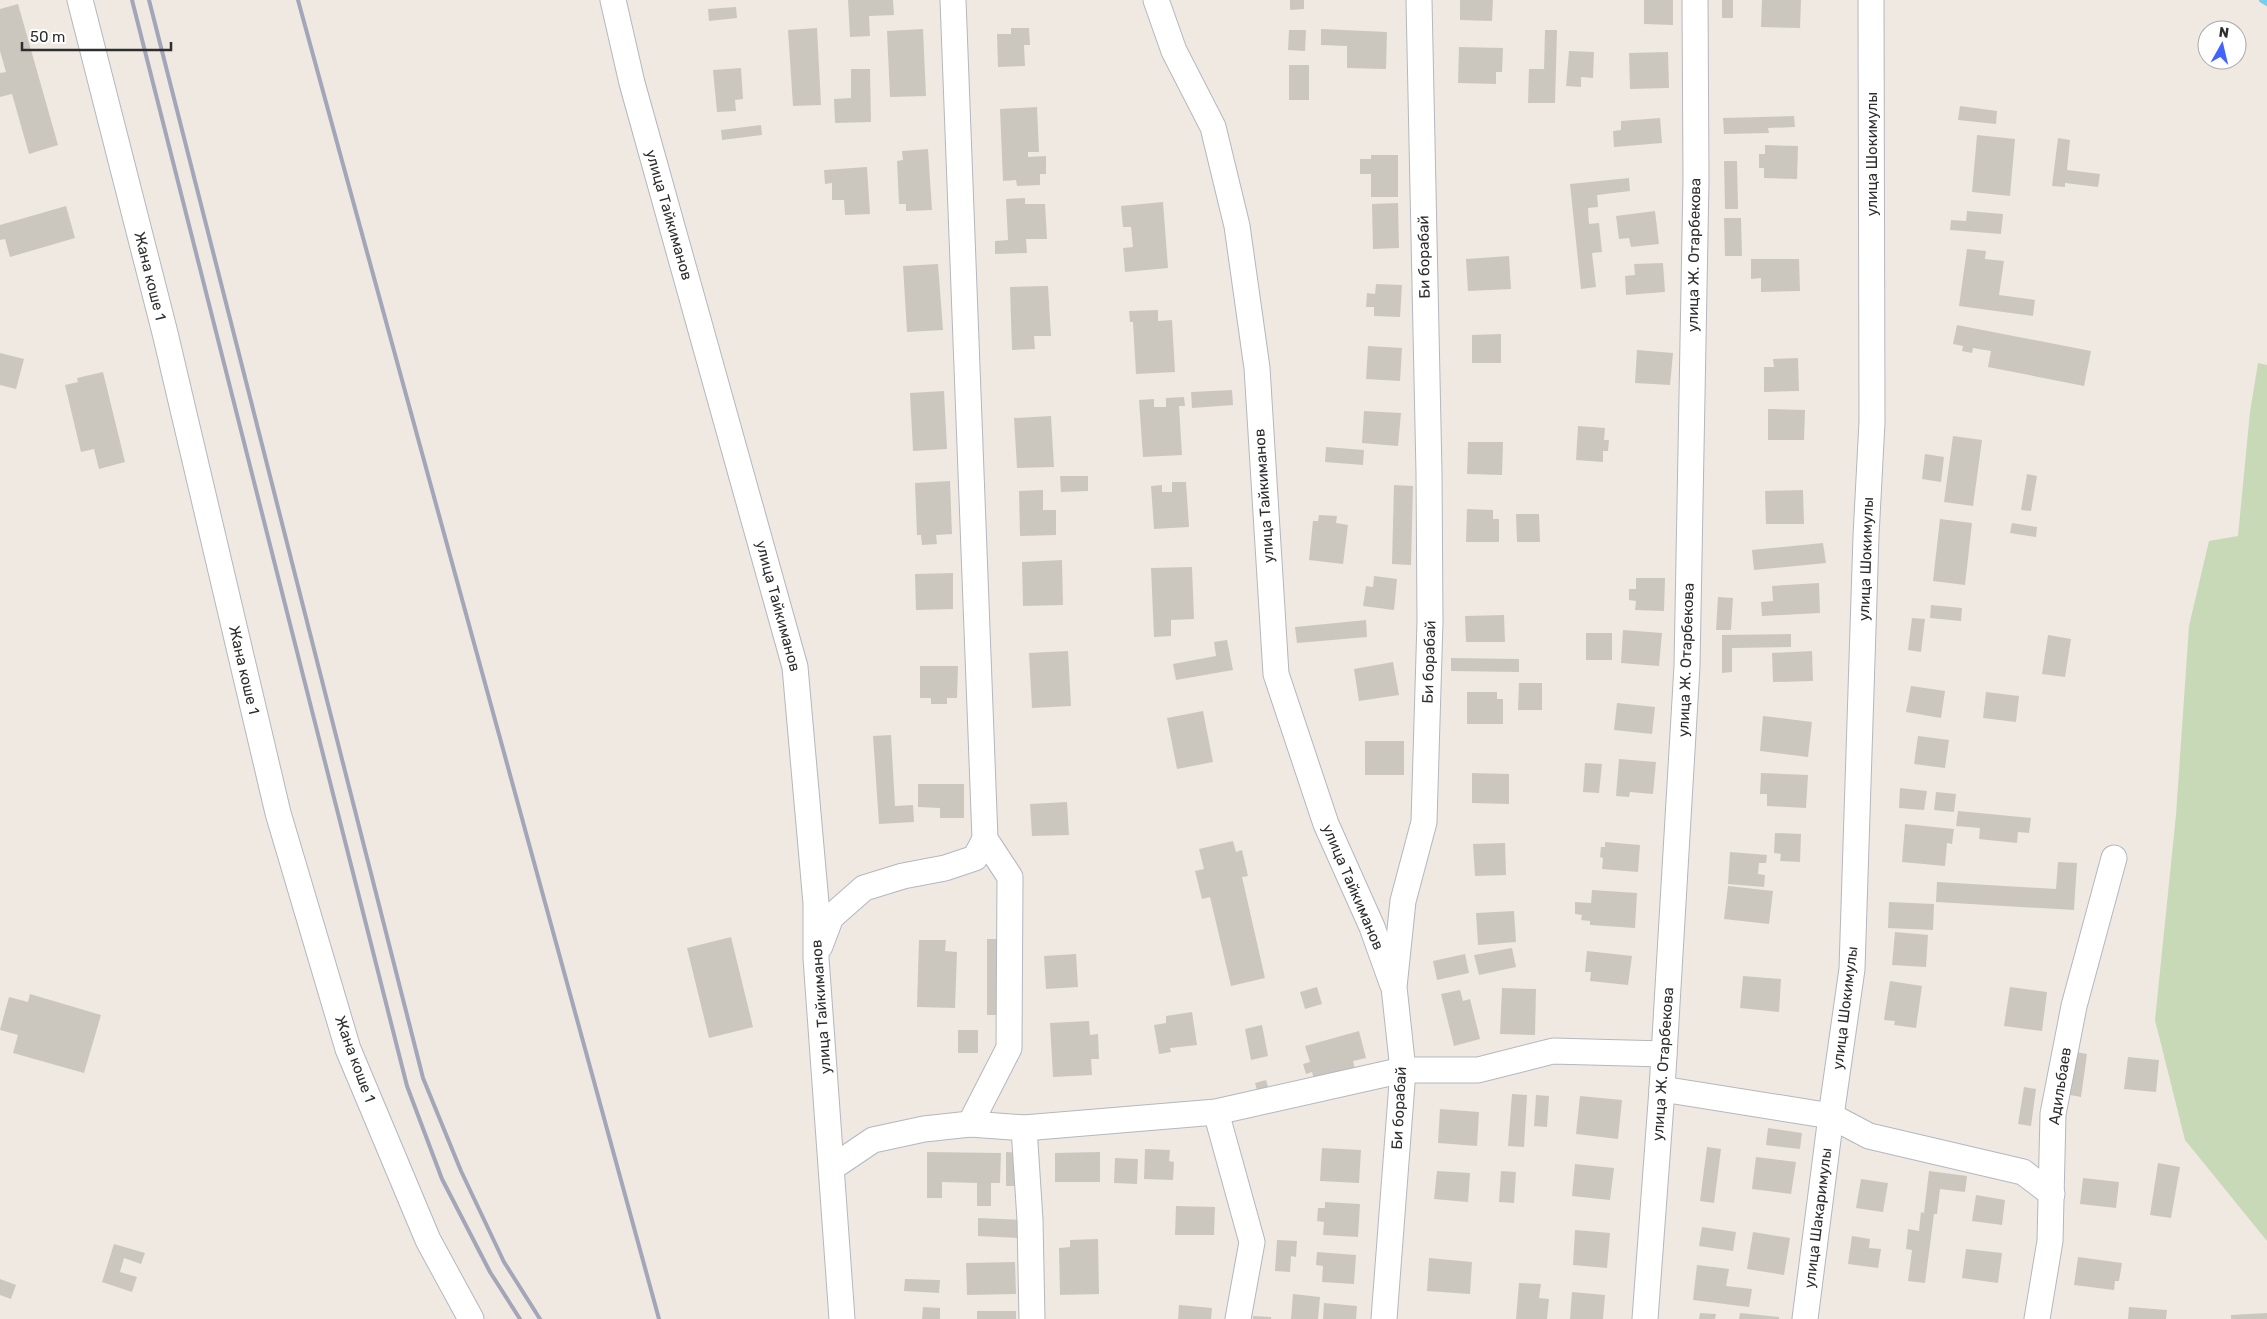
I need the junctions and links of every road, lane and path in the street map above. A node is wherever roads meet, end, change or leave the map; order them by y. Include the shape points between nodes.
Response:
1 (80, 0) edge
2 (613, 0) edge
3 (953, 0) edge
4 (1156, 0) edge
5 (1419, 0) edge
6 (1695, 0) edge
7 (1871, 0) edge
8 (985, 839) junction
9 (2114, 858) dead end
10 (816, 958) junction
11 (1394, 987) junction
12 (1664, 1054) junction
13 (1403, 1070) junction
14 (1662, 1089) junction
15 (1216, 1112) junction
16 (1831, 1116) junction
17 (970, 1124) junction
18 (1024, 1128) junction
19 (833, 1167) junction
20 (2052, 1194) junction
21 (471, 1319) edge
22 (842, 1319) edge
23 (1032, 1319) edge
24 (1238, 1319) edge
25 (1384, 1319) edge
26 (1644, 1319) edge
27 (1805, 1319) edge
28 (2037, 1319) edge

1 - 21 street, Жана коше 1 via 165,333 278,813 342,1030 428,1240
2 - 10 street, улица Тайкиманов via 632,83 796,667 816,903
3 - 8 street
4 - 11 street, улица Тайкиманов via 1174,51 1213,127 1237,226 1256,368 1276,674 1326,824 1372,927
5 - 11 street, Би борабай via 1430,621 1424,822 1403,901
6 - 12 street, улица Ж. Отарбекова via 1696,180 1687,666
7 - 16 street, улица Шокимулы via 1872,422 1852,960
8 - 10 street via 975,858 864,888 831,917
8 - 17 street via 1010,877 1009,1048
9 - 20 street, Адильбаев via 2074,1006 2053,1114
10 - 19 street, улица Тайкиманов
11 - 13 street, Би борабай
12 - 13 street via 1553,1051 1478,1070
12 - 14 street, улица Ж. Отарбекова
13 - 15 street
13 - 25 street, Би борабай
14 - 16 street
14 - 26 street, улица Ж. Отарбекова
15 - 18 street
15 - 24 street via 1252,1242
16 - 20 street via 1869,1136 2023,1172
16 - 27 street, улица Шакаримулы
17 - 18 street
17 - 19 street via 924,1129 873,1140
18 - 23 street
19 - 22 street, улица Тайкиманов
20 - 28 street, Адильбаев via 2050,1241

